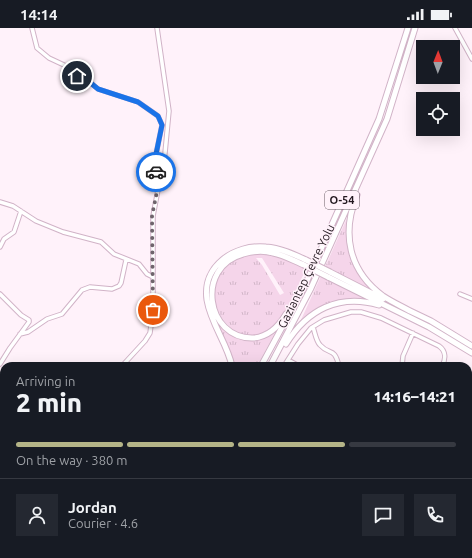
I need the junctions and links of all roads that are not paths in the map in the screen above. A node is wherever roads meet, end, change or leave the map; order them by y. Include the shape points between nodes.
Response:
1 (32, 28) edge
2 (157, 28) edge
3 (408, 28) edge
4 (415, 28) edge
5 (455, 28) edge
6 (472, 60) edge
7 (160, 177) junction
8 (361, 177) junction
9 (0, 202) edge
10 (21, 211) junction
11 (0, 247) edge
12 (126, 260) junction
13 (305, 263) junction
14 (153, 277) junction
15 (305, 285) junction
16 (0, 294) edge
17 (460, 294) dead end
18 (472, 299) edge
19 (409, 314) junction
20 (313, 327) junction
21 (413, 333) junction
22 (20, 334) junction
23 (472, 346) edge
24 (472, 353) edge
25 (274, 359) junction
26 (288, 360) joint
27 (1, 362) edge
28 (126, 362) edge
29 (231, 362) edge
30 (263, 362) edge
31 (272, 362) edge
32 (291, 362) edge
33 (338, 362) edge
34 (402, 362) edge
35 (444, 362) edge

1 - 7 street via 37,48 49,58 64,65 98,89 138,102 158,116 162,125 154,167
2 - 7 street via 169,111
3 - 15 highway, Gaziantep Çevre Yolu / O-54 via 380,119
4 - 8 highway, Gaziantep Çevre Yolu / O-54 via 387,119
5 - 6 street
7 - 14 street via 152,216
8 - 19 highway via 348,224 351,253 359,269 374,288
8 - 25 highway, Gaziantep Çevre Yolu / O-54 via 311,288
9 - 10 street
10 - 11 street via 14,232 4,239
10 - 12 street via 36,221 63,232 101,242 114,254
12 - 14 street via 139,264
12 - 22 street via 119,286 112,289 90,287 82,290 62,314
13 - 15 highway via 259,251 240,255 227,261 217,273 212,288 212,302 219,318 228,328 238,335 256,338 279,324
13 - 19 highway, bridge
13 - 29 highway via 279,249 259,246 236,251 215,266 208,282 207,299
14 - 28 street via 150,333
15 - 30 highway, Gaziantep Çevre Yolu / O-54
16 - 22 street via 29,320
17 - 18 street
19 - 23 highway via 431,321
19 - 24 highway
19 - 25 highway via 366,302 335,303 303,322
20 - 21 street via 340,314 360,312 381,318
20 - 26 street
20 - 33 street via 319,344 335,354
21 - 34 street via 402,356
21 - 35 street via 442,349
22 - 27 street
25 - 31 highway, Gaziantep Çevre Yolu / O-54
26 - 32 street

